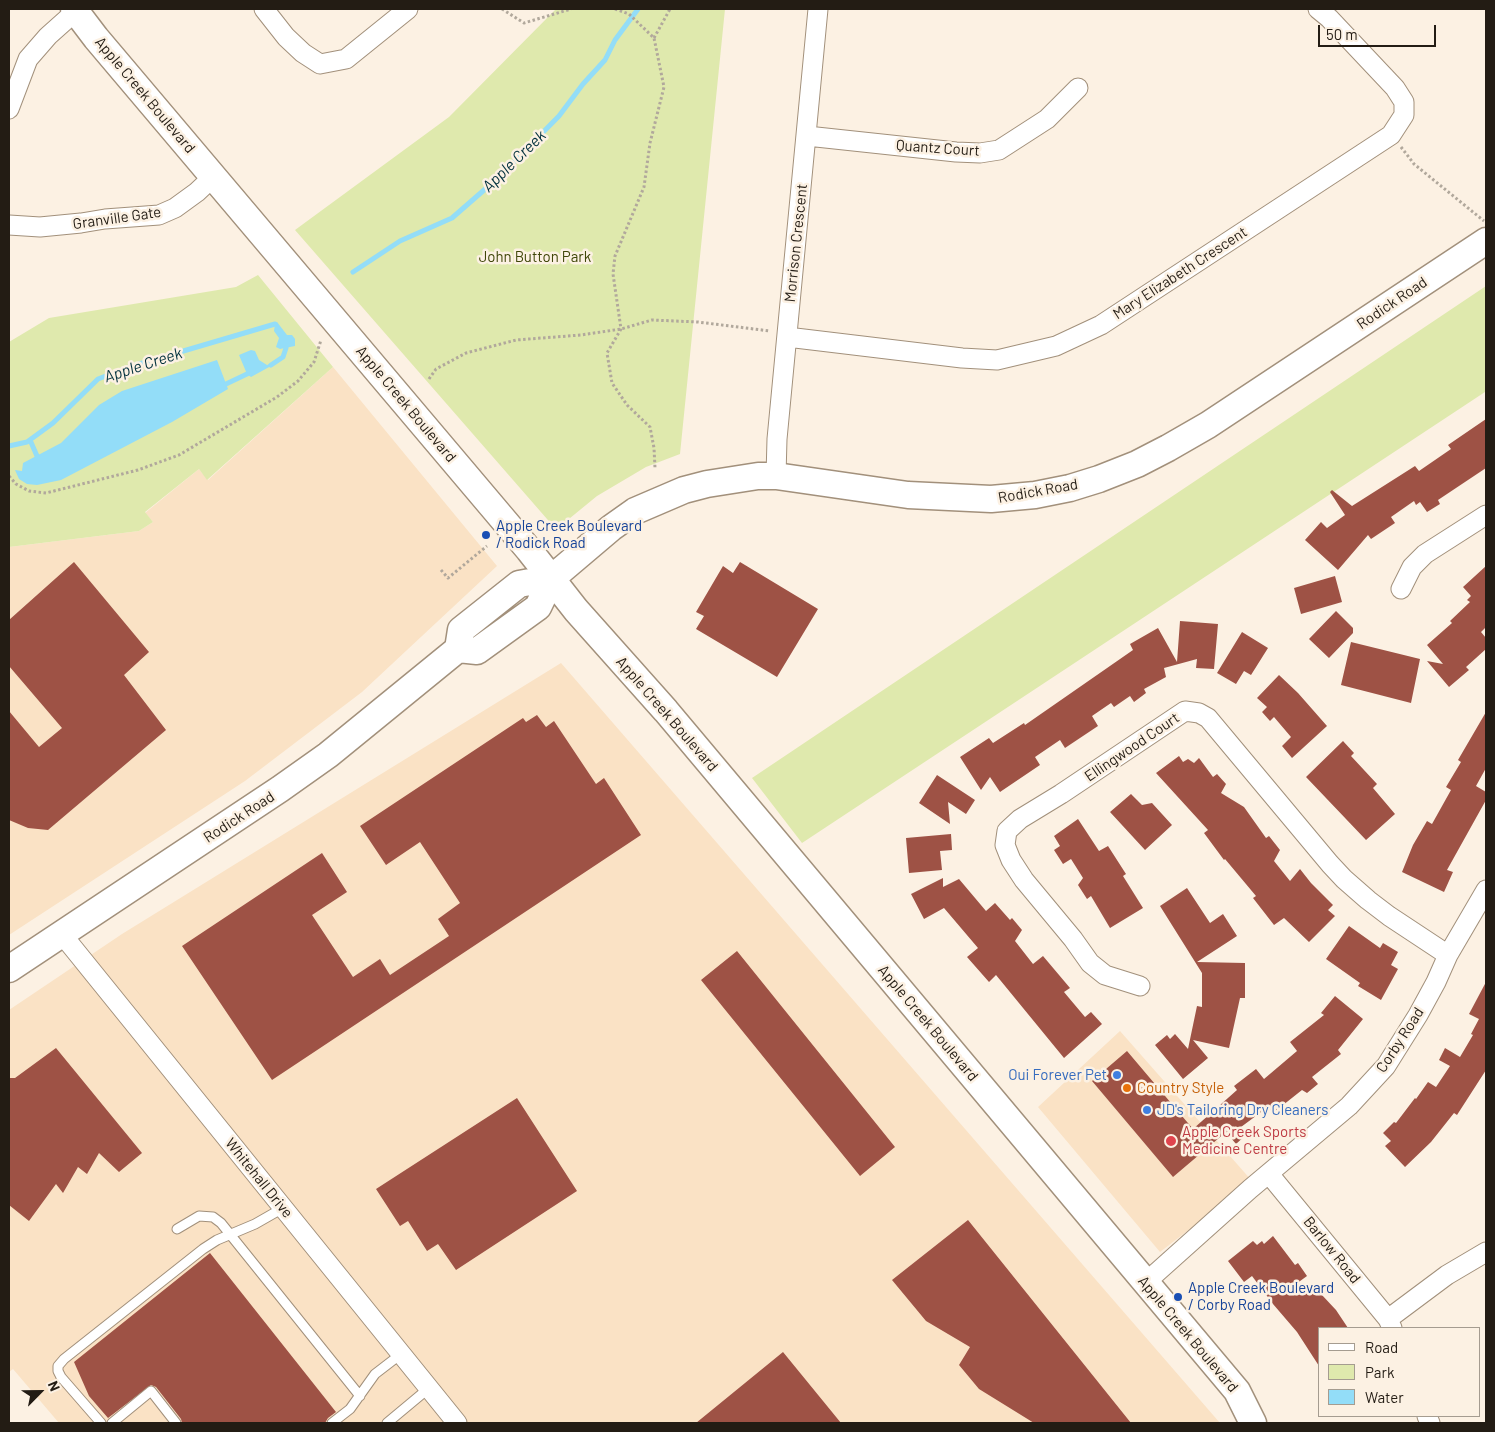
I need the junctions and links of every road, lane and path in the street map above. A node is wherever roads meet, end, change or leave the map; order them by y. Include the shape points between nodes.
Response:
1 (77, 9) edge
2 (264, 9) edge
3 (408, 9) edge
4 (502, 9) edge
5 (571, 9) edge
6 (614, 9) edge
7 (670, 9) edge
8 (818, 9) edge
9 (1318, 9) edge
10 (654, 38) junction
11 (1078, 88) dead end
12 (9, 108) edge
13 (1391, 135) junction
14 (807, 136) junction
15 (214, 176) junction
16 (1486, 222) edge
17 (9, 225) edge
18 (1486, 241) edge
19 (621, 329) junction
20 (778, 334) junction
21 (321, 340) dead end
22 (429, 379) dead end
23 (655, 468) dead end
24 (9, 476) edge
25 (776, 476) junction
26 (1486, 515) edge
27 (487, 546) dead end
28 (441, 570) dead end
29 (552, 578) junction
30 (1401, 589) dead end
31 (1486, 890) edge
32 (61, 933) junction
33 (1448, 955) junction
34 (9, 969) edge
35 (1140, 986) dead end
36 (1269, 1174) junction
37 (283, 1208) junction
38 (177, 1229) dead end
39 (232, 1235) junction
40 (1486, 1252) edge
41 (1145, 1283) junction
42 (1390, 1324) edge
43 (401, 1354) junction
44 (429, 1388) junction
45 (360, 1396) junction
46 (102, 1423) edge
47 (112, 1423) edge
48 (176, 1423) edge
49 (332, 1423) edge
50 (387, 1423) edge
51 (457, 1423) edge
52 (1253, 1423) edge

1 - 12 street via 28,59
1 - 15 main road, Apple Creek Boulevard via 96,38
2 - 3 street via 286,37 320,64 346,59
4 - 5 path via 524,23
6 - 10 path via 629,14
7 - 10 path
8 - 14 street, Morrison Crescent
9 - 13 street, Mary Elizabeth Crescent via 1396,88 1404,102 1404,115
10 - 19 path via 664,87 650,143 644,187 615,256 613,274
11 - 14 street, Quantz Court via 1047,119 999,150 956,152
13 - 16 path via 1414,164
13 - 20 street, Mary Elizabeth Crescent via 1101,325 1056,346 997,360
14 - 20 street, Morrison Crescent
15 - 17 street, Granville Gate via 175,208 159,216 40,227
15 - 29 main road, Apple Creek Boulevard
18 - 25 main road, Rodick Road via 1208,425 1137,464 1099,479 1034,495 991,499 908,495
19 - 20 path via 652,320 698,322
19 - 22 path via 516,340 466,353 436,369
19 - 23 path via 607,353 612,383 627,405 650,426
20 - 25 street, Morrison Crescent
21 - 24 path via 314,362 298,381 179,455 138,470 46,493 29,491
25 - 29 main road, Rodick Road via 707,484 635,511
26 - 30 street via 1425,554 1412,567
27 - 28 path via 448,578
29 - 32 main road, Rodick Road via 518,584 461,630 458,649 328,755
29 - 41 main road, Apple Creek Boulevard
31 - 33 street, Corby Road
32 - 34 main road, Rodick Road
32 - 37 street, Whitehall Drive
33 - 35 street, Ellingwood Court via 1389,916 1344,879 1208,718 1185,712 1020,818 1007,831 1004,845 1024,880 1090,963 1105,975
33 - 36 street, Corby Road via 1418,1014 1386,1066 1349,1106
36 - 41 street, Corby Road
36 - 42 street, Barlow Road
37 - 39 lane
37 - 43 street, Whitehall Drive
38 - 39 lane via 196,1217 207,1216 214,1217
39 - 45 lane
39 - 46 lane via 203,1249 58,1366 61,1376
40 - 42 street via 1447,1275
41 - 52 main road, Apple Creek Boulevard via 1237,1391
43 - 44 street, Whitehall Drive
43 - 45 lane via 375,1374
44 - 50 lane
44 - 51 street, Whitehall Drive
45 - 49 lane
47 - 48 lane via 151,1391

